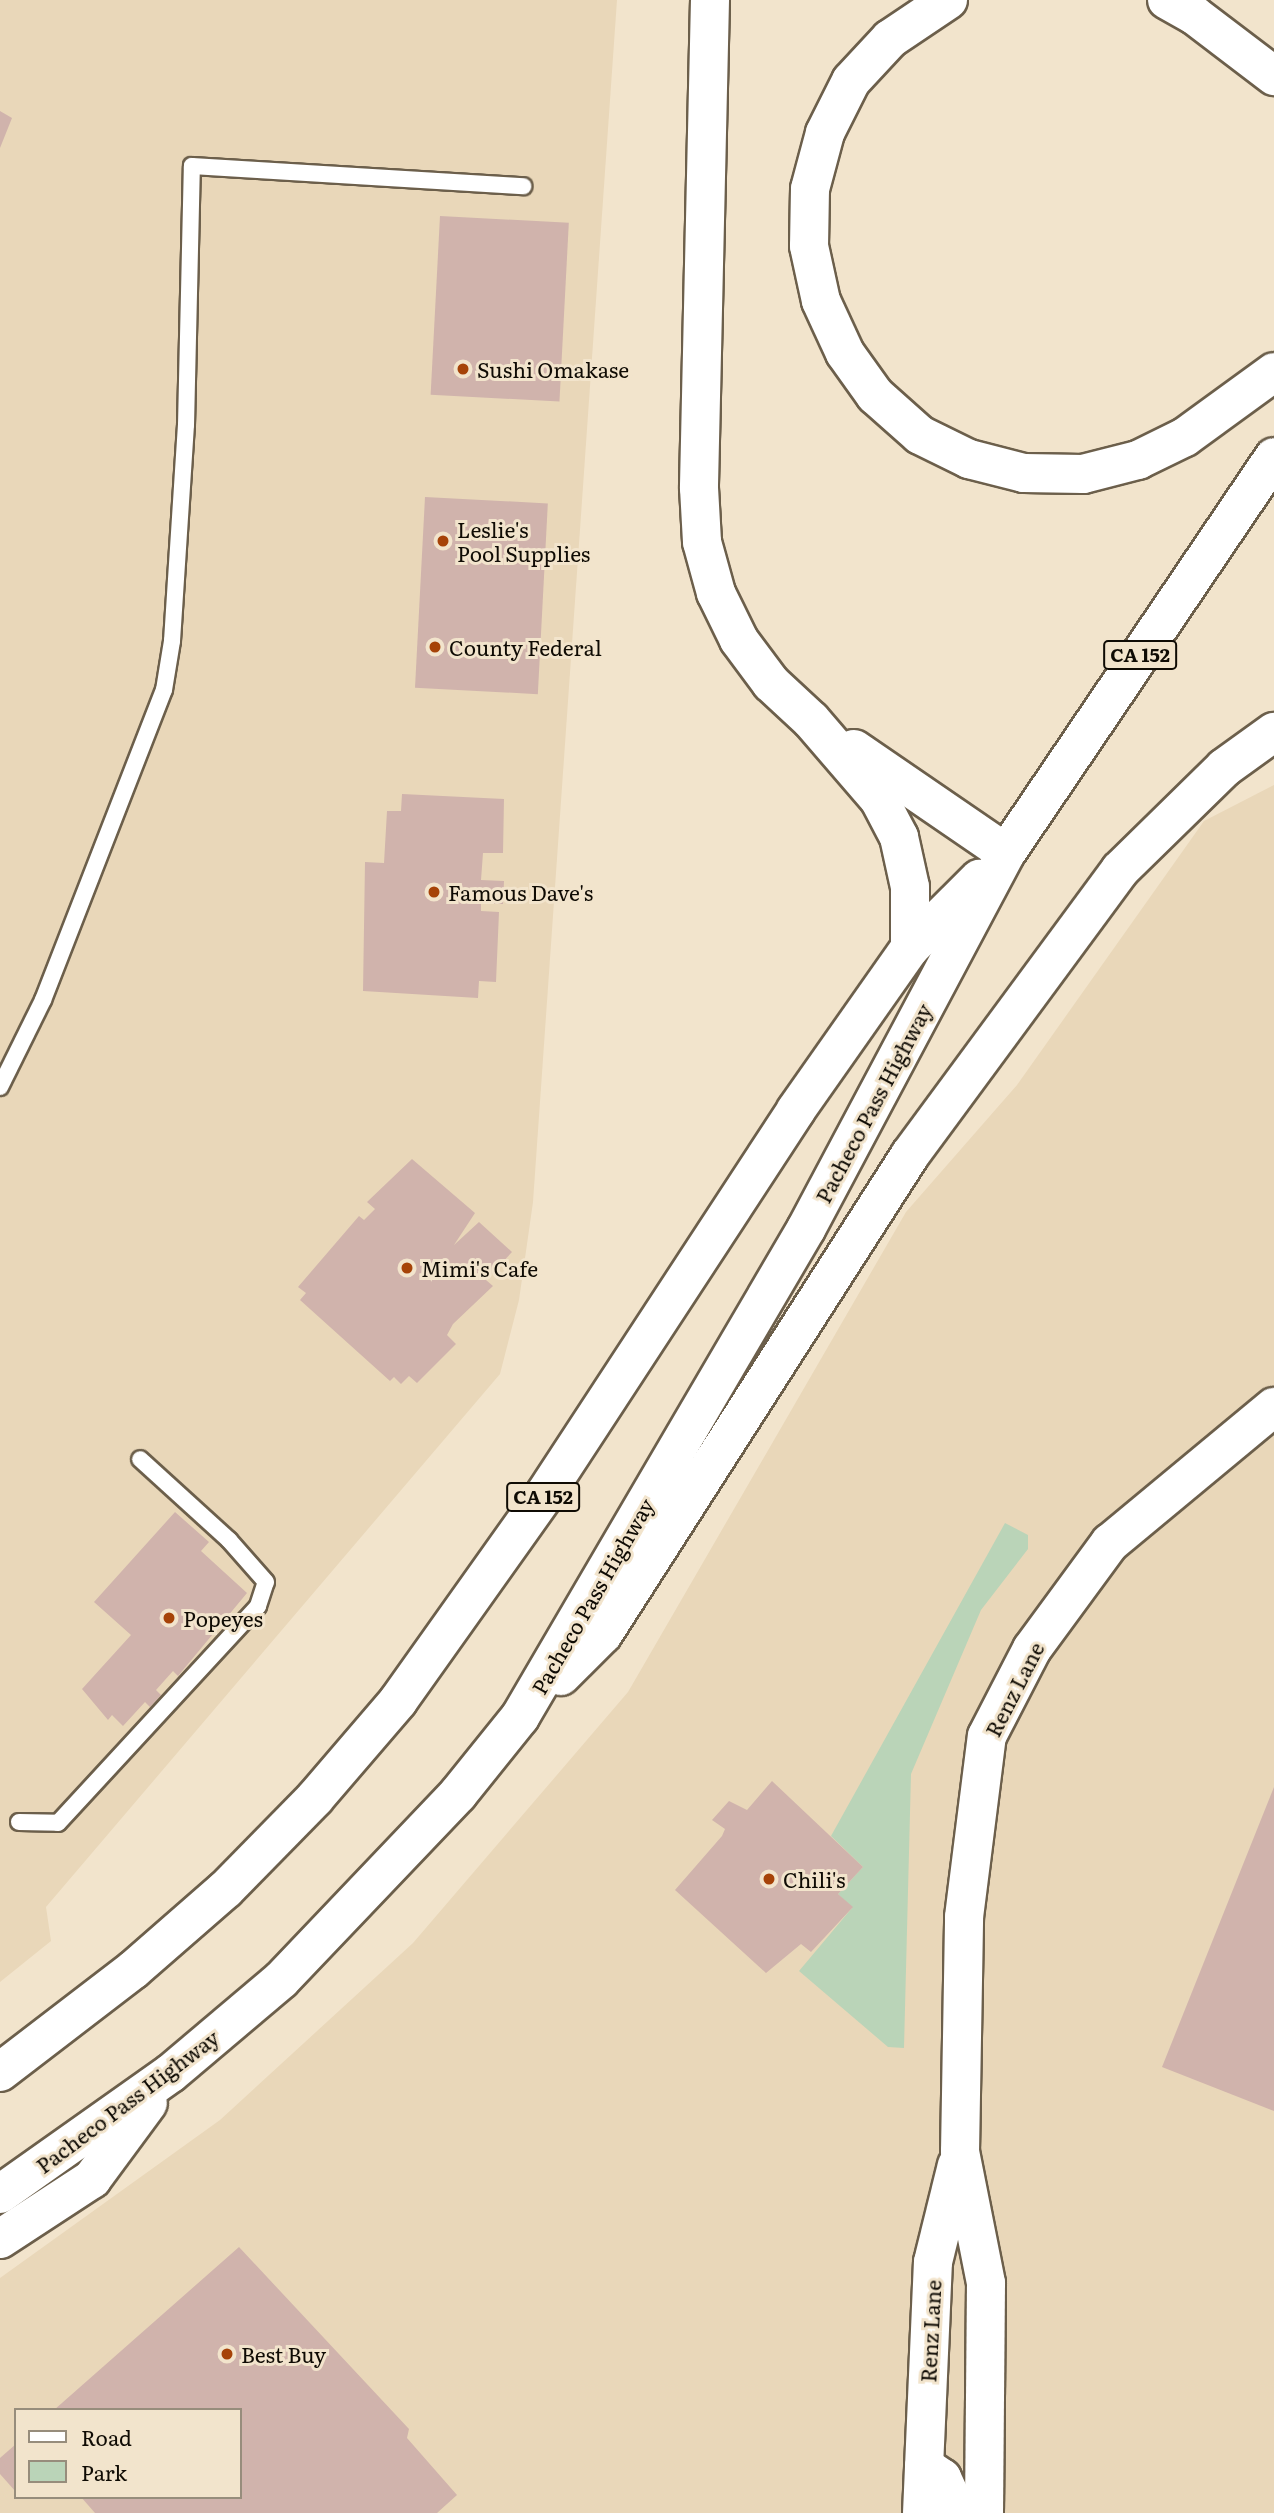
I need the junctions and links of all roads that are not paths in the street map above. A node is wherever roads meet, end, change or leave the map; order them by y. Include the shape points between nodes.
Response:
1 (710, 0) edge
2 (948, 0) edge
3 (1167, 0) edge
4 (1274, 76) edge
5 (523, 186) dead end
6 (1274, 372) edge
7 (1274, 457) edge
8 (811, 720) junction
9 (1274, 732) edge
10 (1006, 853) junction
11 (910, 948) junction
12 (0, 1087) edge
13 (1274, 1407) edge
14 (139, 1459) dead end
15 (520, 1717) junction
16 (19, 1822) dead end
17 (0, 2072) edge
18 (171, 2073) junction
19 (960, 2152) junction
20 (0, 2194) edge
21 (0, 2239) edge
22 (924, 2466) junction
23 (922, 2513) edge
24 (958, 2513) edge
25 (984, 2513) edge

1 - 8 main road via 699,488 702,542 716,593 739,640 771,683
2 - 6 main road via 890,39 851,81 825,133 810,189 809,246 821,301 845,353 874,395 920,435 970,459 1024,473 1083,474 1138,460 1185,436
3 - 4 main road
5 - 12 lane via 192,166 186,425 172,641 164,690 43,1000
7 - 10 main road, Pacheco Pass Highway / CA 152
8 - 10 main road
8 - 11 main road via 879,799 900,837 910,887
9 - 15 main road via 1224,768 1120,870 910,1155 603,1634
10 - 11 main road, Pacheco Pass Highway / CA 152
10 - 15 main road, Pacheco Pass Highway via 806,1229
11 - 17 main road, Pacheco Pass Highway / CA 152 via 796,1110 545,1494 398,1701 315,1798 226,1889 84,2009
13 - 19 main road, Renz Lane via 1110,1543 1032,1649 987,1736 964,1917
14 - 16 lane via 229,1540 266,1582 258,1606 58,1823
15 - 18 main road, Pacheco Pass Highway via 458,1794 281,1980
18 - 20 main road, Pacheco Pass Highway
18 - 21 main road via 92,2179
19 - 22 main road, Renz Lane via 933,2262
19 - 25 main road, Renz Lane via 986,2283
22 - 23 main road, Renz Lane
22 - 24 main road via 942,2478

